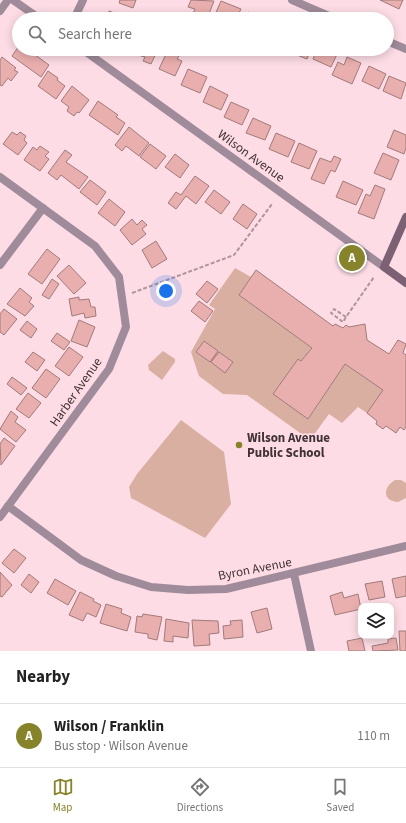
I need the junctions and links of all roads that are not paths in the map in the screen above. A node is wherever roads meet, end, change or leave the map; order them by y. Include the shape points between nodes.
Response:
1 (8, 0) edge
2 (13, 0) edge
3 (83, 0) edge
4 (292, 0) edge
5 (308, 3) edge
6 (0, 11) edge
7 (30, 12) edge
8 (77, 12) edge
9 (324, 12) edge
10 (394, 44) edge
11 (406, 49) edge
12 (92, 56) edge
13 (0, 177) edge
14 (43, 208) junction
15 (406, 217) edge
16 (0, 265) edge
17 (384, 267) junction
18 (406, 283) edge
19 (8, 506) junction
20 (0, 516) edge
21 (406, 546) edge
22 (294, 574) junction
23 (311, 651) edge

1 - 6 street
2 - 7 street
3 - 8 street
4 - 5 street
5 - 9 street
10 - 11 street
12 - 17 street, Wilson Avenue
13 - 14 street, Harber Avenue
14 - 16 street
14 - 19 street, Harber Avenue via 95,246 119,278 126,327 109,369
15 - 17 street
17 - 18 street, Wilson Avenue
19 - 20 street, Harber Avenue
19 - 22 street, Byron Avenue via 81,560 116,576 151,587 188,590 226,589
21 - 22 street, Byron Avenue
22 - 23 street

